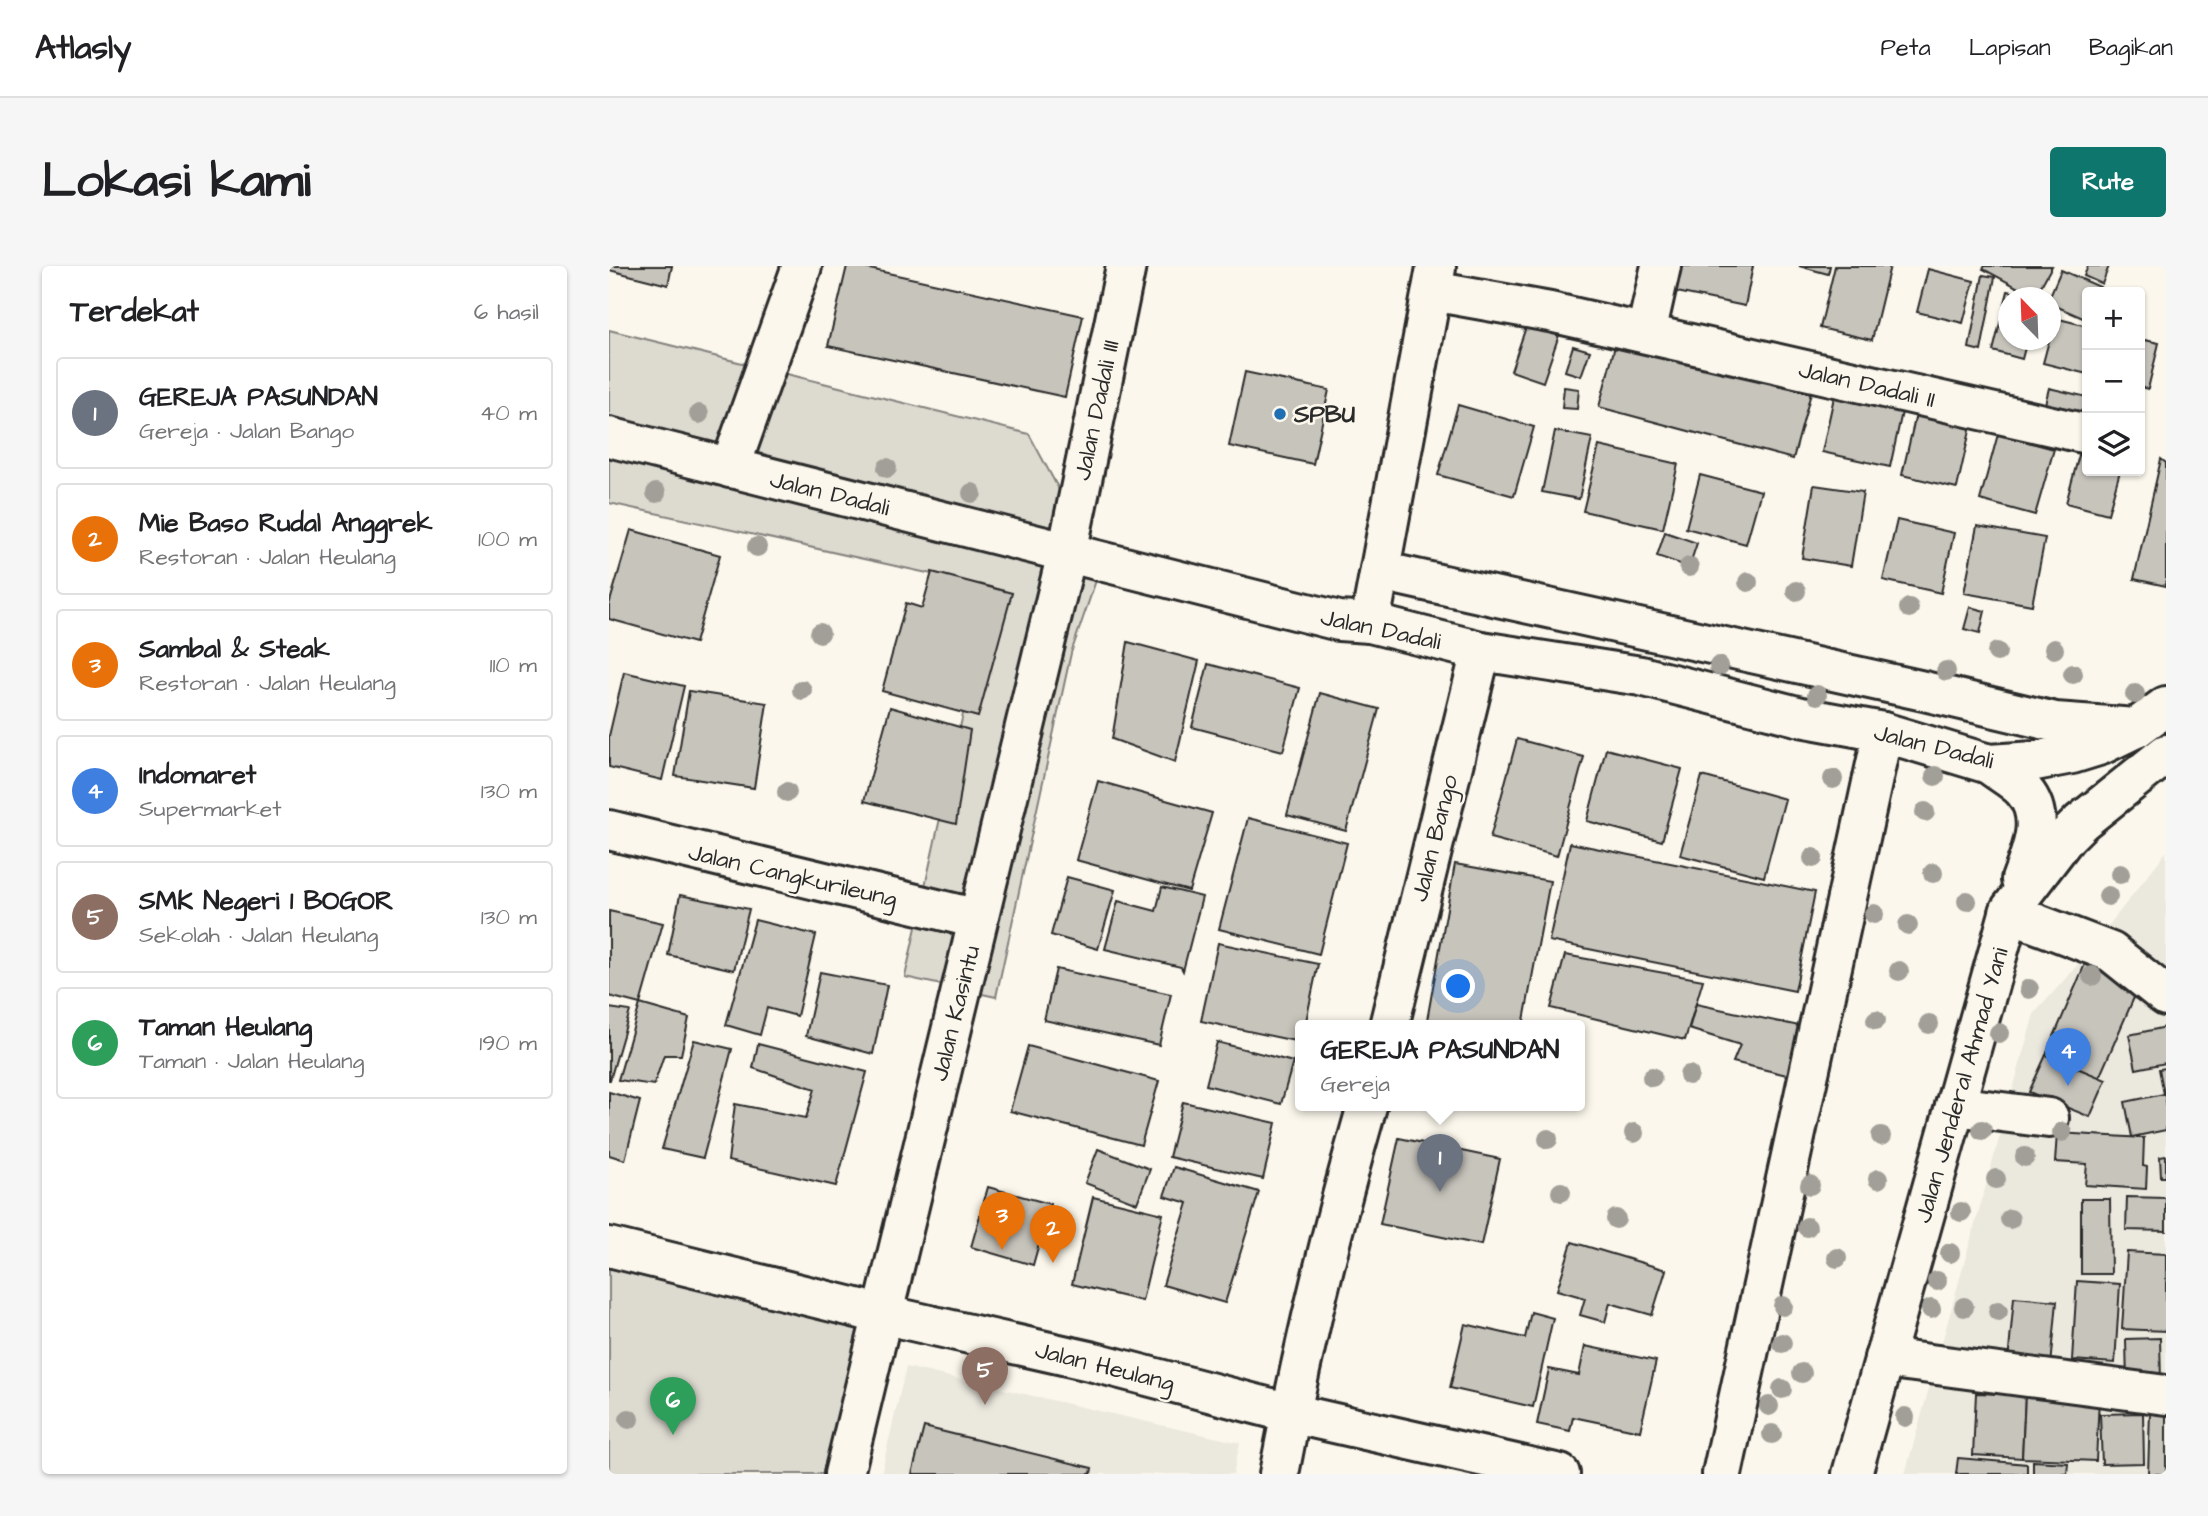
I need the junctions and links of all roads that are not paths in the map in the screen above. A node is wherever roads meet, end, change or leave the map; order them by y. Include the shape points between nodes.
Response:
1 (802, 266) edge
2 (1126, 266) edge
3 (1661, 266) edge
4 (1434, 278) edge
5 (1646, 333) junction
6 (2082, 433) edge
7 (609, 437) edge
8 (730, 468) junction
9 (1067, 553) junction
10 (1380, 571) junction
11 (1370, 623) junction
12 (1637, 629) junction
13 (1481, 651) junction
14 (1807, 665) junction
15 (1641, 676) junction
16 (1924, 691) junction
17 (1801, 717) junction
18 (2151, 718) edge
19 (1884, 732) junction
20 (1923, 744) junction
21 (2166, 754) edge
22 (1989, 764) junction
23 (609, 830) edge
24 (2010, 911) junction
25 (978, 919) junction
26 (2166, 996) edge
27 (1390, 1020) edge
28 (1955, 1106) junction
29 (1366, 1111) edge
30 (2049, 1118) dead end
31 (609, 1247) edge
32 (881, 1314) junction
33 (1884, 1358) junction
34 (2166, 1395) edge
35 (1290, 1413) junction
36 (844, 1474) edge
37 (1279, 1474) edge
38 (1560, 1474) edge
39 (1722, 1474) edge
40 (1852, 1474) edge

1 - 8 street
2 - 9 street, Jalan Dadali III
3 - 5 street
4 - 5 street, Jalan Dadali II via 1550,312
4 - 10 street, Jalan Dadali II
5 - 6 street, Jalan Dadali II
7 - 8 street, Jalan Dadali
8 - 9 street, Jalan Dadali
9 - 11 street, Jalan Dadali via 1339,621
9 - 25 street, Jalan Kasintu
10 - 11 street, Jalan Dadali II
10 - 12 street
11 - 13 street, Jalan Dadali
12 - 14 street
12 - 15 street
13 - 15 street, Jalan Dadali
13 - 27 street, Jalan Bango
14 - 16 street
14 - 17 street
15 - 17 street, Jalan Dadali
16 - 18 street via 2055,722
16 - 20 street
17 - 19 street, Jalan Dadali
18 - 22 street, Jalan Dadali via 2072,754
19 - 20 street, Jalan Dadali
19 - 39 street
20 - 22 street, Jalan Dadali
21 - 24 street, Jalan Jenderal Ahmad Yani via 2066,836
22 - 24 street via 2024,790 2036,821 2036,835
23 - 25 street, Jalan Cangkurileung
24 - 26 street via 2111,953
24 - 28 street, Jalan Jenderal Ahmad Yani
25 - 32 street, Jalan Kasintu
28 - 30 street
28 - 33 street, Jalan Jenderal Ahmad Yani
29 - 35 street via 1333,1223
31 - 32 street, Jalan Heulang
32 - 35 street, Jalan Heulang
32 - 36 street, Jalan Kasintu
33 - 34 street
33 - 40 street, Jalan Jenderal Ahmad Yani
35 - 37 street
35 - 38 street, Jalan Heulang

